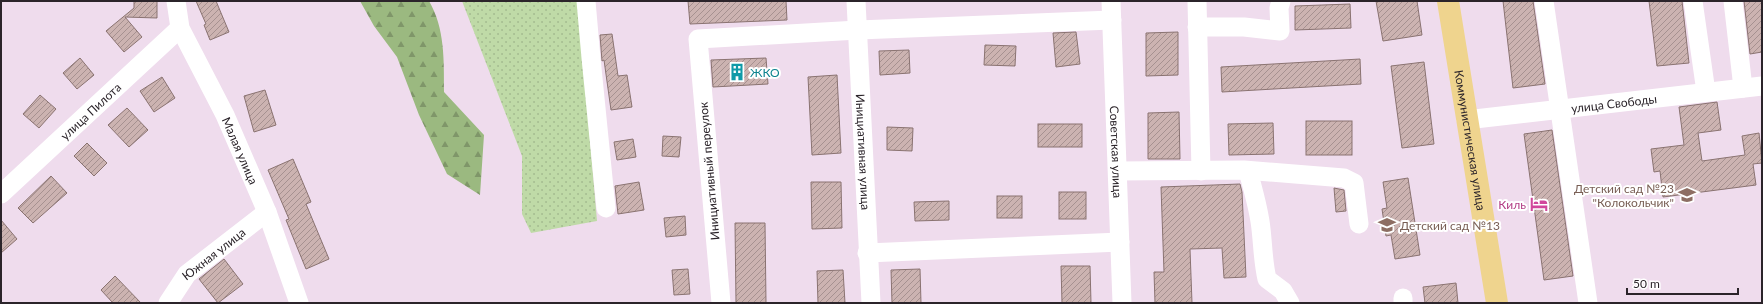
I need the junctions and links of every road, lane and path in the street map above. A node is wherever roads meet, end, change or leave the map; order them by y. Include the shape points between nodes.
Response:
1 (176, 1) edge
2 (586, 1) edge
3 (856, 1) edge
4 (1111, 1) edge
5 (1197, 1) edge
6 (1281, 1) edge
7 (1448, 1) edge
8 (1544, 1) edge
9 (1694, 1) edge
10 (1733, 1) edge
11 (1112, 20) junction
12 (1197, 27) junction
13 (180, 28) junction
14 (858, 30) junction
15 (1762, 86) edge
16 (1743, 88) junction
17 (1706, 92) junction
18 (1560, 109) junction
19 (1466, 120) junction
20 (1118, 171) junction
21 (1201, 171) junction
22 (1248, 171) junction
23 (1, 194) edge
24 (606, 208) dead end
25 (267, 212) junction
26 (1358, 224) dead end
27 (1120, 242) junction
28 (867, 254) junction
29 (168, 303) edge
30 (299, 303) edge
31 (721, 303) edge
32 (871, 303) edge
33 (1122, 303) edge
34 (1290, 303) edge
35 (1497, 303) edge
36 (1588, 303) edge

1 - 13 street, Малая улица
2 - 24 street
3 - 14 street, Инициативная улица
4 - 11 street, Советская улица
5 - 12 street
6 - 12 street via 1280,31 1244,27
7 - 19 main road, Коммунистическая улица
8 - 18 street
9 - 17 street
10 - 16 street
11 - 14 street
11 - 20 street, Советская улица
12 - 21 street
13 - 23 street, улица Пилота
13 - 25 street, Малая улица via 225,115
14 - 28 street, Инициативная улица
14 - 31 street, Инициативный переулок via 698,39
15 - 16 street, улица Свободы
16 - 17 street, улица Свободы
17 - 18 street, улица Свободы
18 - 19 street, улица Свободы
18 - 36 street
19 - 35 main road, Коммунистическая улица
20 - 21 street
20 - 27 street, Советская улица
21 - 22 street
22 - 26 street via 1344,178 1354,183
22 - 34 street via 1261,229 1263,264 1267,279 1283,291
25 - 29 street, Южная улица via 187,274
25 - 30 street, Малая улица
27 - 28 street
27 - 33 street, Советская улица
28 - 32 street, Инициативная улица

